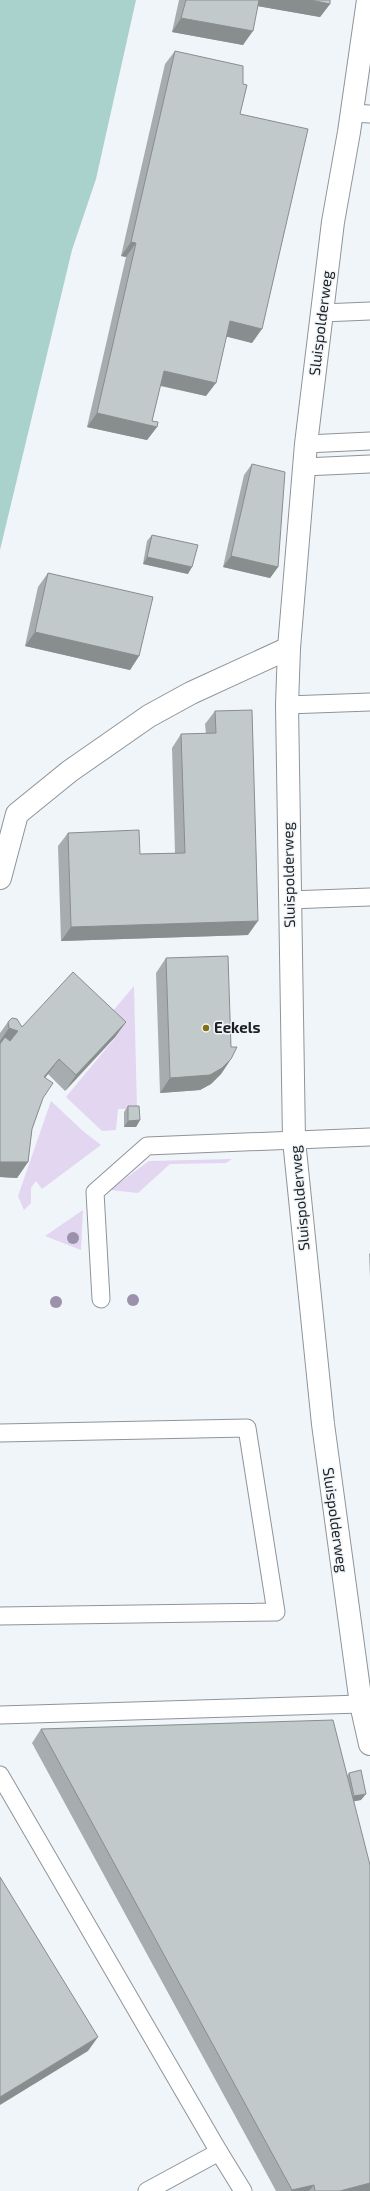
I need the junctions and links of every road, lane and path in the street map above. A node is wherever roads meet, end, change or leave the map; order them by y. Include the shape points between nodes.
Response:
1 (368, 0) edge
2 (361, 113) edge
3 (370, 311) edge
4 (322, 313) junction
5 (370, 441) edge
6 (306, 444) junction
7 (370, 464) edge
8 (304, 467) junction
9 (290, 648) junction
10 (370, 702) edge
11 (288, 706) junction
12 (0, 878) edge
13 (370, 897) edge
14 (289, 900) junction
15 (370, 1137) edge
16 (294, 1140) junction
17 (101, 1299) dead end
18 (0, 1433) edge
19 (0, 1616) edge
20 (361, 1704) junction
21 (0, 1715) edge
22 (370, 1744) edge
23 (0, 1775) edge
24 (219, 2152) junction
25 (147, 2191) edge
26 (243, 2191) edge

1 - 2 street, Sluispolderweg
2 - 4 street, Sluispolderweg via 333,222
3 - 4 lane
4 - 6 street, Sluispolderweg
5 - 6 lane
6 - 8 street, Sluispolderweg
7 - 8 lane
8 - 9 street, Sluispolderweg
9 - 11 street, Sluispolderweg
9 - 12 street via 191,693 149,716 70,770 17,814
10 - 11 lane
11 - 14 street, Sluispolderweg
13 - 14 lane
14 - 16 street, Sluispolderweg
15 - 16 lane
16 - 17 lane via 147,1146 95,1192
16 - 20 street, Sluispolderweg via 323,1424
18 - 19 lane via 247,1428 276,1612
20 - 21 lane
20 - 22 street, Sluispolderweg
23 - 24 lane
24 - 25 lane
24 - 26 lane

